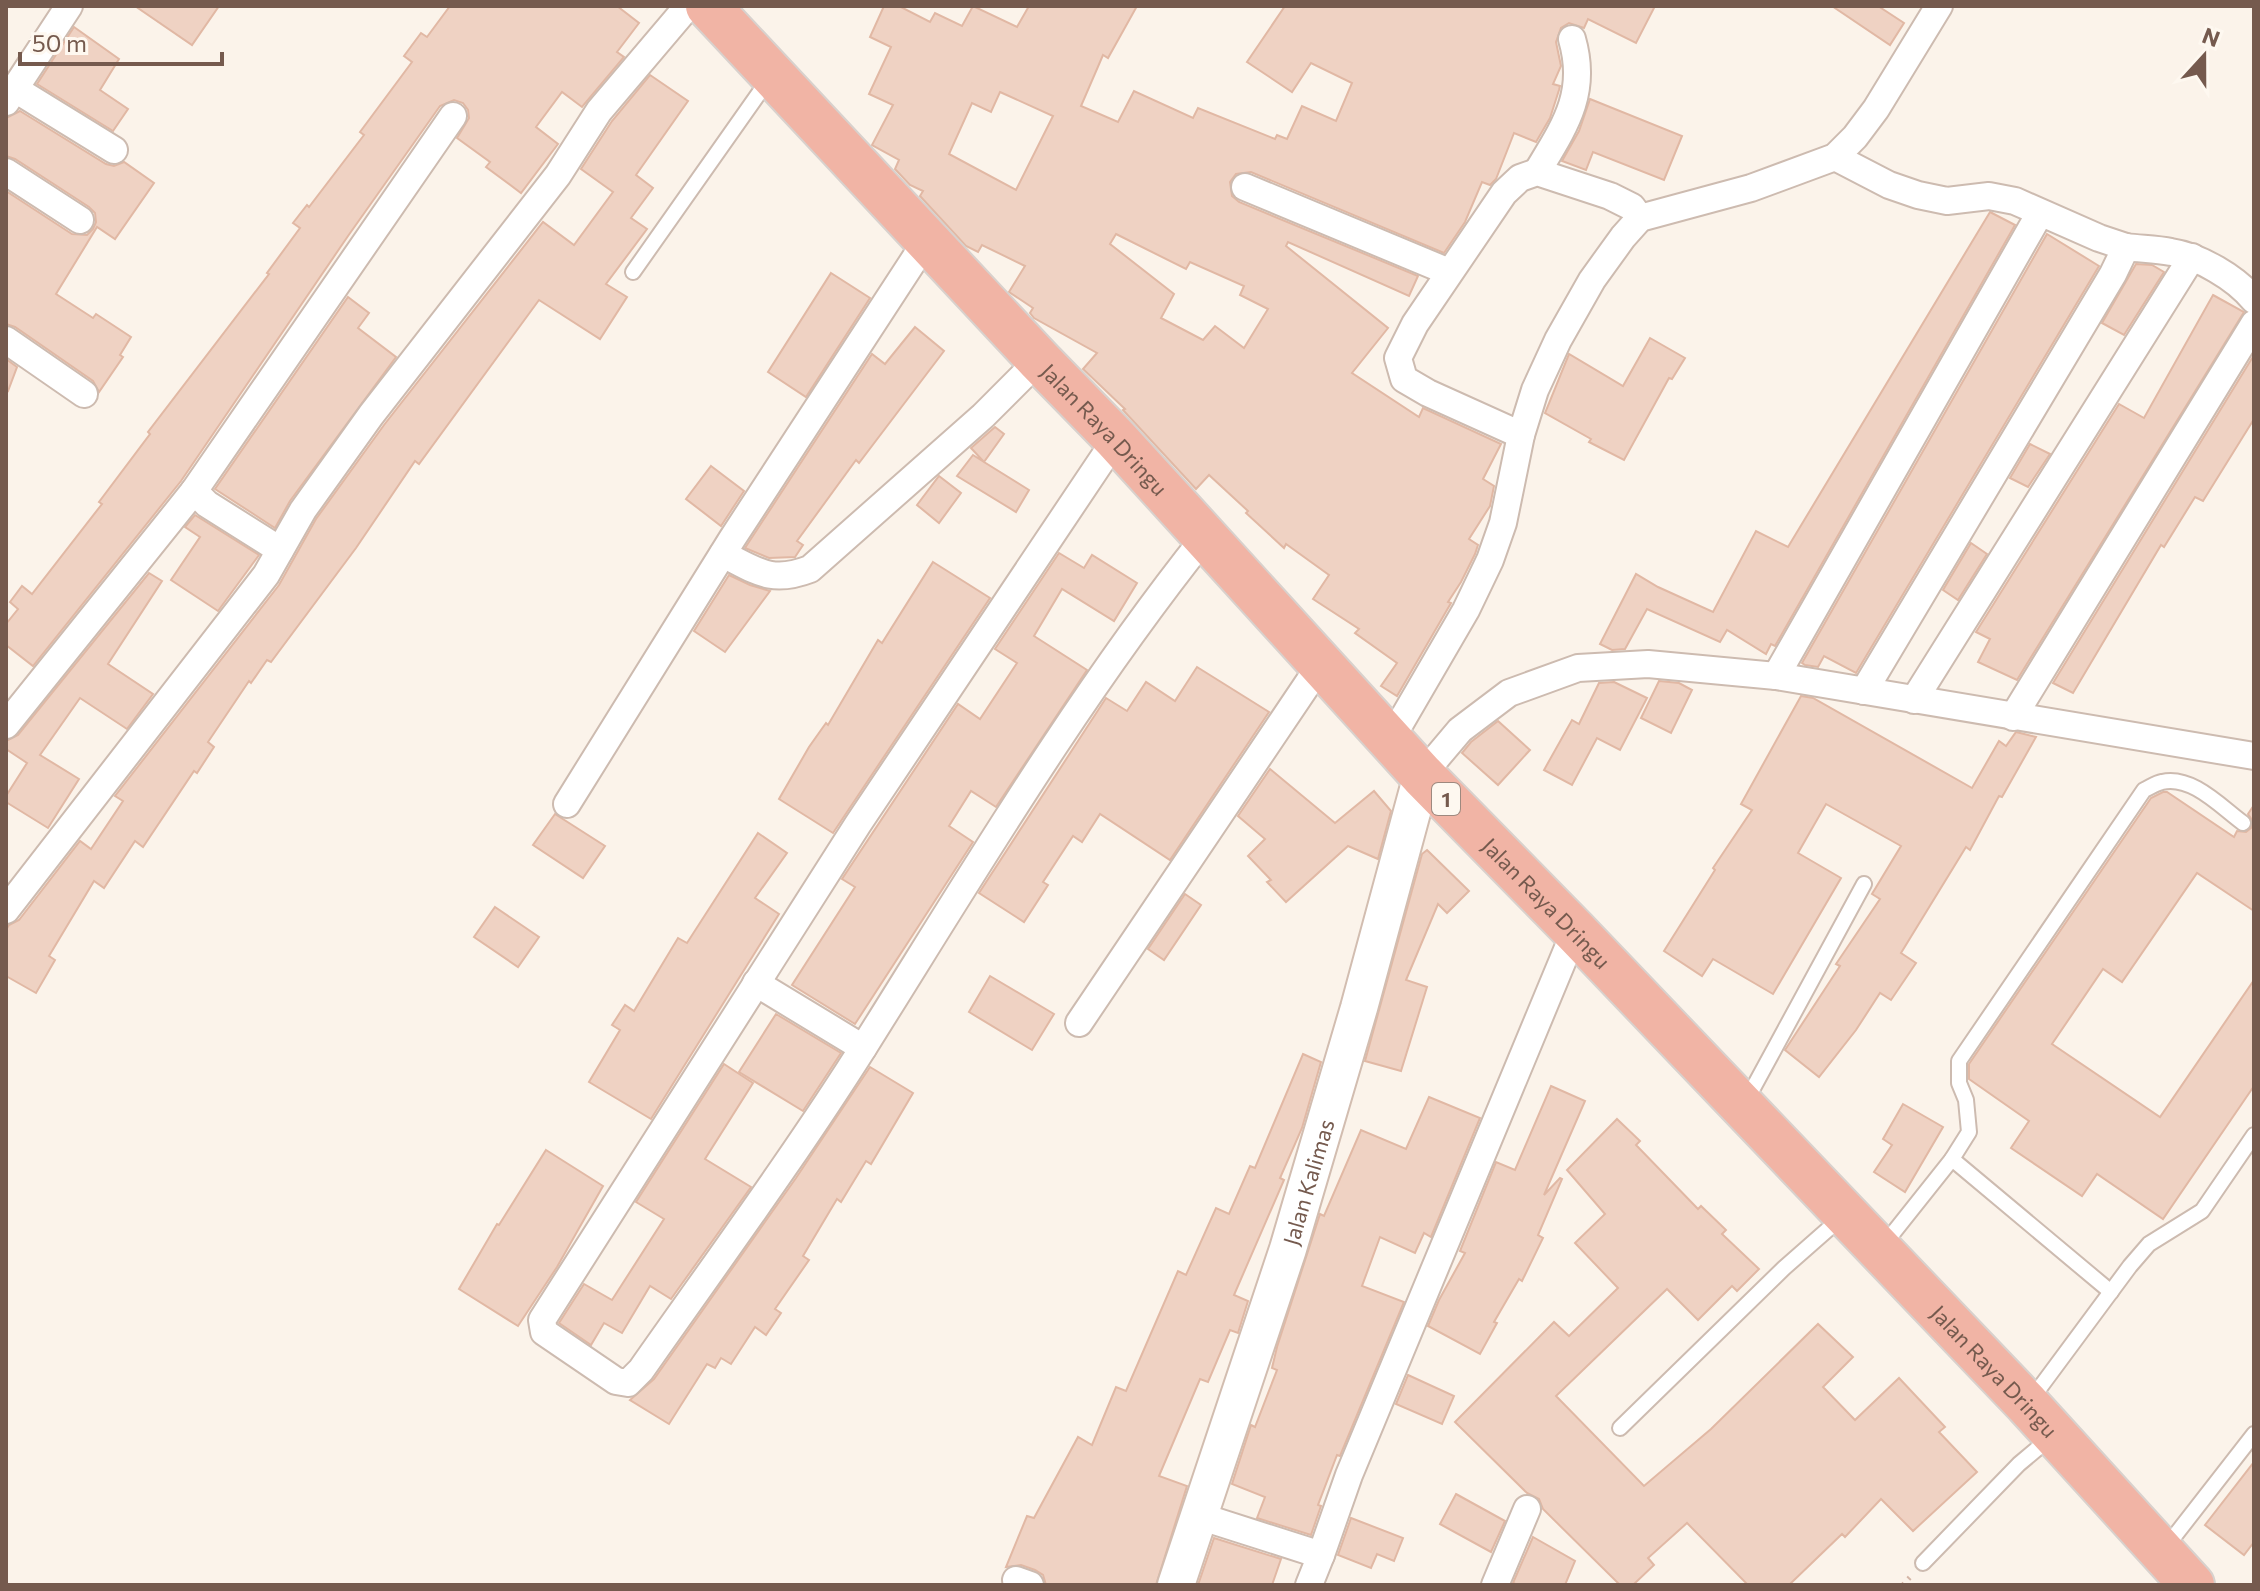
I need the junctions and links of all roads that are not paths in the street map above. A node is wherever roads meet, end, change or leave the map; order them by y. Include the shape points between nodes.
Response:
1 (69, 6) edge
2 (688, 6) edge
3 (708, 6) edge
4 (1939, 6) edge
5 (1572, 39) dead end
6 (771, 76) junction
7 (10, 95) edge
8 (453, 116) dead end
9 (114, 150) dead end
10 (1835, 157) junction
11 (6, 172) edge
12 (1537, 172) junction
13 (1245, 187) dead end
14 (2040, 213) junction
15 (1640, 218) junction
16 (80, 220) dead end
17 (927, 240) junction
18 (2126, 247) junction
19 (2192, 257) junction
20 (633, 272) dead end
21 (1449, 272) junction
22 (2254, 300) edge
23 (2254, 324) edge
24 (6, 340) edge
25 (1039, 360) junction
26 (84, 394) dead end
27 (1521, 435) junction
28 (1116, 439) junction
29 (194, 491) junction
30 (1205, 537) junction
31 (280, 550) junction
32 (723, 554) junction
33 (1321, 664) junction
34 (1776, 676) junction
35 (1864, 691) junction
36 (1914, 700) junction
37 (2013, 717) junction
38 (6, 725) edge
39 (1391, 739) junction
40 (2254, 756) edge
41 (1422, 775) junction
42 (567, 804) dead end
43 (2243, 823) dead end
44 (1864, 884) dead end
45 (6, 910) edge
46 (1575, 931) junction
47 (756, 983) junction
48 (1079, 1023) dead end
49 (863, 1048) junction
50 (1743, 1107) junction
51 (2254, 1135) edge
52 (1952, 1159) junction
53 (1845, 1214) junction
54 (1880, 1250) junction
55 (2111, 1292) junction
56 (2040, 1420) junction
57 (1620, 1428) dead end
58 (2254, 1434) edge
59 (1527, 1509) dead end
60 (1199, 1516) junction
61 (2162, 1553) junction
62 (1321, 1555) junction
63 (1923, 1563) dead end
64 (1176, 1585) edge
65 (1309, 1585) edge
66 (1495, 1585) edge
67 (2192, 1585) edge

1 - 7 street
2 - 31 street via 599,111 558,175 371,415
3 - 6 highway, Jalan Raya Dringu / 1
4 - 10 street via 1876,109
5 - 12 street via 1579,69 1574,101
6 - 17 highway, Jalan Raya Dringu / 1
6 - 20 lane
7 - 9 street
8 - 29 street
10 - 14 street via 1918,195 1947,201 1989,196
10 - 15 street via 1751,188
11 - 16 street
12 - 15 street via 1610,196 1632,207
12 - 21 street via 1520,178 1504,193
13 - 21 street
14 - 18 street
14 - 34 street
15 - 27 street via 1592,280 1558,340
17 - 25 highway, Jalan Raya Dringu / 1
17 - 32 street
18 - 19 street
18 - 35 street
19 - 22 street
19 - 36 street
21 - 27 street via 1398,358 1404,379
23 - 37 street
24 - 26 street
25 - 28 highway, Jalan Raya Dringu / 1
25 - 32 street via 810,569 773,577
27 - 39 street via 1490,560
28 - 30 highway, Jalan Raya Dringu / 1
28 - 47 street
29 - 31 street
29 - 38 street
30 - 33 highway, Jalan Raya Dringu / 1
30 - 49 street via 1005,819
31 - 45 street via 176,694
32 - 42 street
33 - 39 highway, Jalan Raya Dringu / 1
33 - 48 street
34 - 35 street
34 - 41 street via 1648,664 1578,668 1509,693 1460,730
35 - 36 street
36 - 37 street
37 - 40 street
39 - 41 highway, Jalan Raya Dringu / 1
41 - 46 highway, Jalan Raya Dringu / 1
41 - 60 street, Jalan Kalimas via 1288,1249
43 - 52 lane via 2195,787 2175,781 2144,790 1959,1061 1969,1132
44 - 50 lane
46 - 50 highway, Jalan Raya Dringu / 1
46 - 62 street
47 - 49 street
47 - 49 street via 542,1320 544,1332 616,1381 628,1383 641,1370
50 - 53 highway, Jalan Raya Dringu / 1
51 - 55 lane via 2202,1211 2149,1244
52 - 54 lane
52 - 55 lane
53 - 54 highway, Jalan Raya Dringu / 1
53 - 57 lane
54 - 56 highway, Jalan Raya Dringu / 1
55 - 56 lane
56 - 61 highway, Jalan Raya Dringu / 1
56 - 63 lane via 2019,1464
58 - 61 lane
59 - 66 street
60 - 62 street
60 - 64 street, Jalan Kalimas
61 - 67 highway, Jalan Raya Dringu / 1
62 - 65 street

